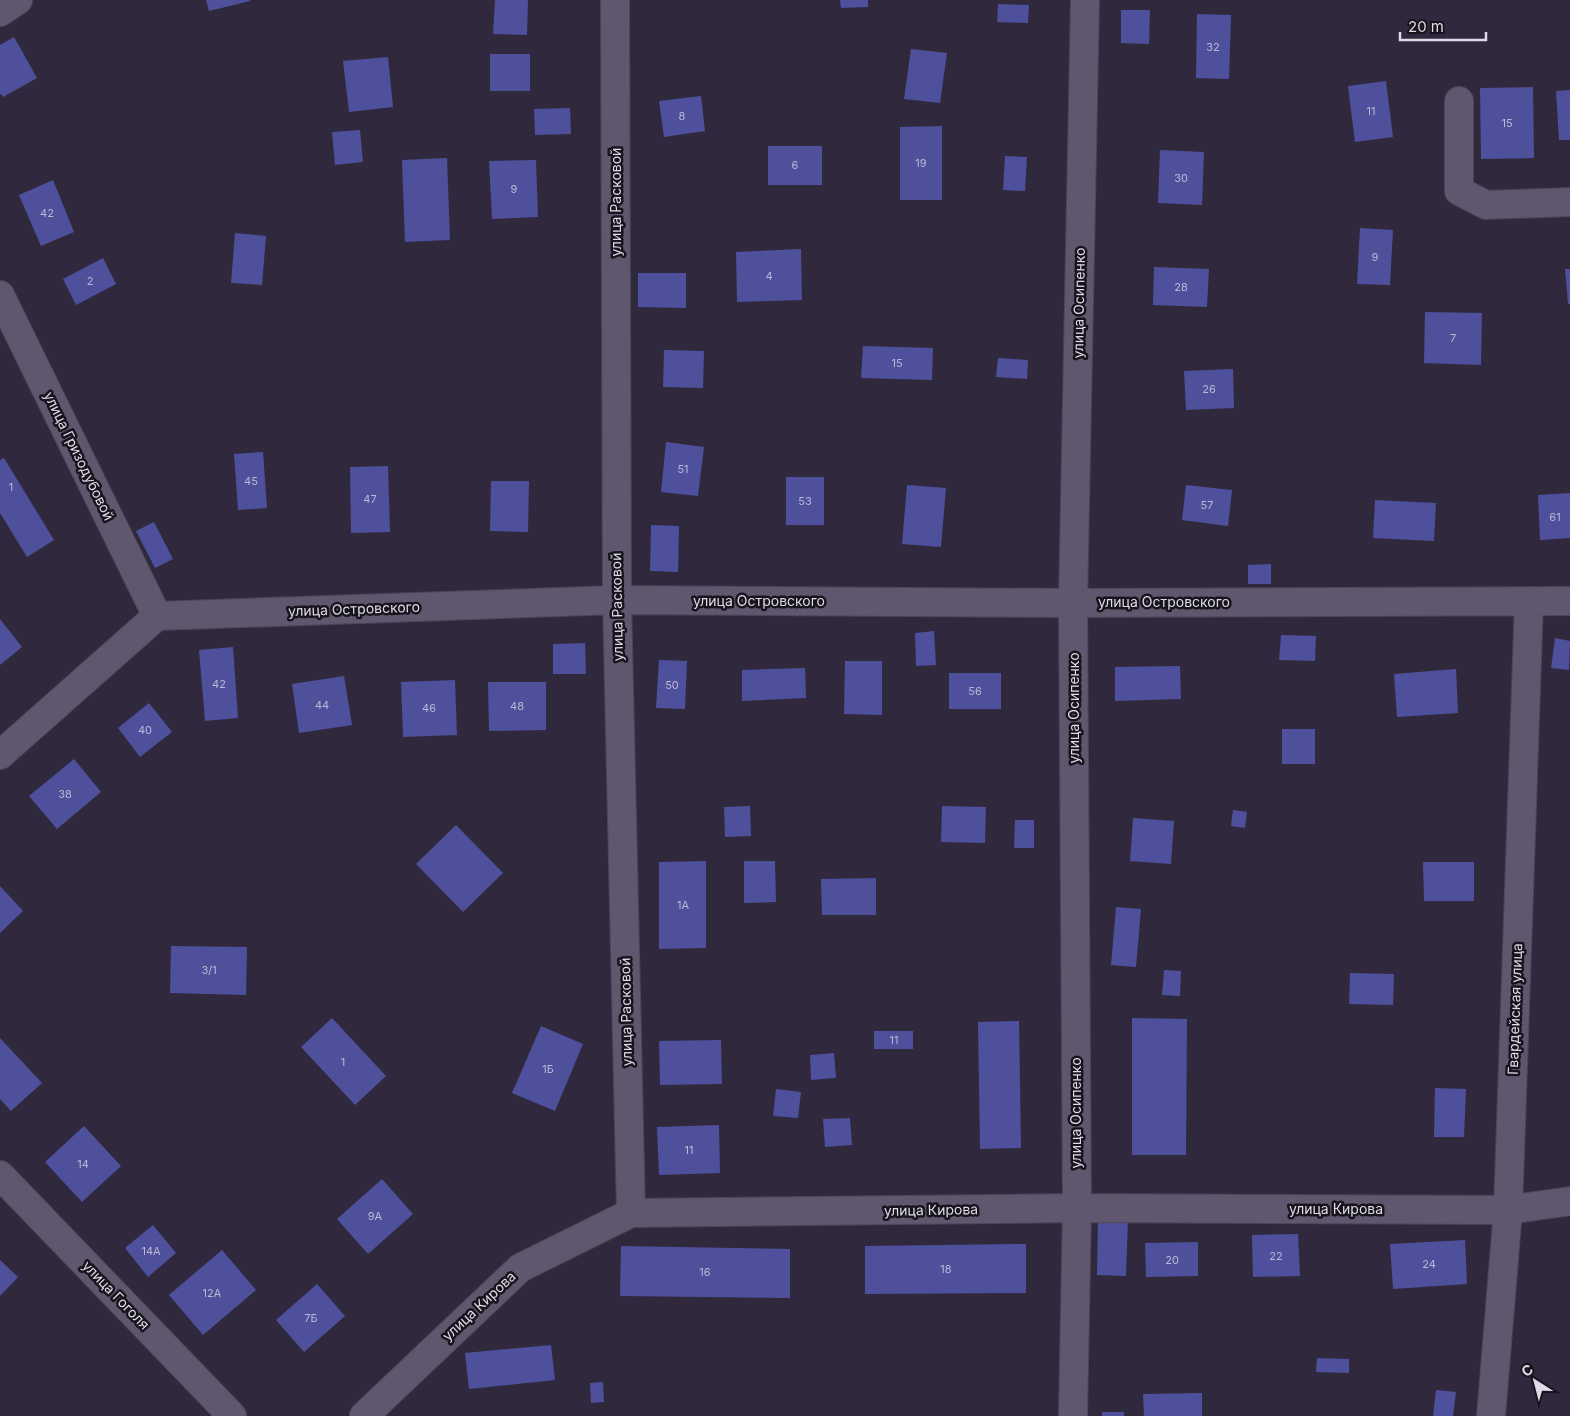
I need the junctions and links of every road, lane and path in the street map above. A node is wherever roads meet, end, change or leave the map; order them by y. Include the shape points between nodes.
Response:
1 (18, 0) edge
2 (615, 0) edge
3 (1084, 0) edge
4 (0, 12) edge
5 (1459, 101) dead end
6 (1570, 202) edge
7 (0, 295) edge
8 (617, 600) junction
9 (1529, 601) junction
10 (1570, 601) edge
11 (1073, 602) junction
12 (157, 616) junction
13 (0, 754) edge
14 (0, 1175) edge
15 (1570, 1201) edge
16 (1077, 1208) junction
17 (1508, 1210) junction
18 (631, 1213) junction
19 (232, 1416) edge
20 (364, 1416) edge
21 (1073, 1416) edge
22 (1491, 1416) edge

1 - 4 street
2 - 8 street, улица Расковой
3 - 11 street, улица Осипенко
5 - 6 street via 1459,190 1486,205
7 - 12 street, улица Гризодубовой
8 - 11 street, улица Островского
8 - 12 street, улица Островского
8 - 18 street, улица Расковой
9 - 10 street, улица Островского
9 - 11 street, улица Островского
9 - 17 street, Гвардейская улица
11 - 16 street, улица Осипенко
12 - 13 street
14 - 19 street, улица Гоголя
15 - 17 street, улица Кирова
16 - 17 street, улица Кирова
16 - 18 street, улица Кирова
16 - 21 street, улица Осипенко
17 - 22 street, Гвардейская улица
18 - 20 street, улица Кирова via 520,1268

